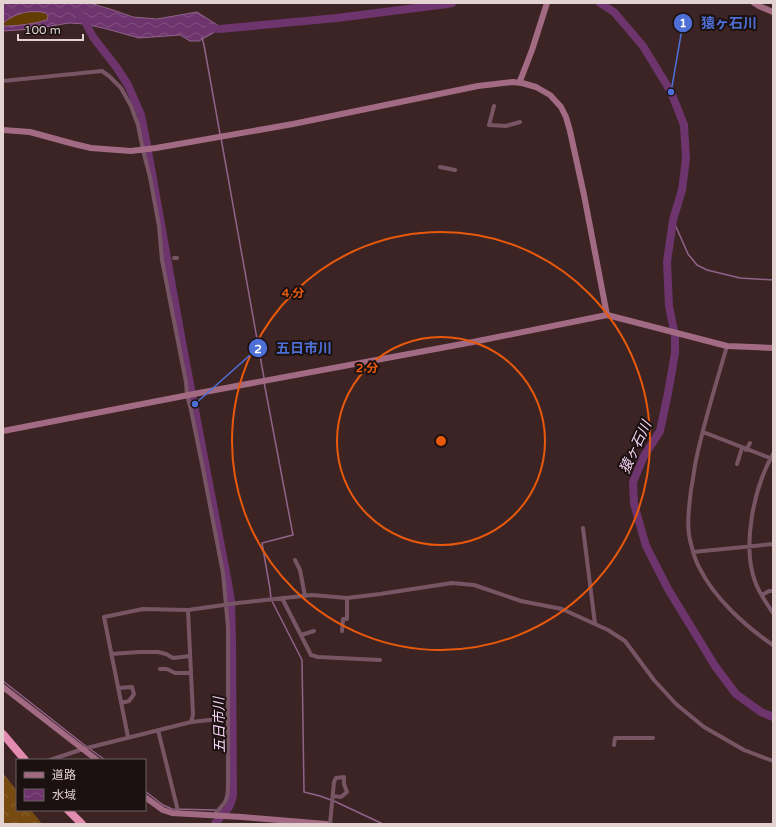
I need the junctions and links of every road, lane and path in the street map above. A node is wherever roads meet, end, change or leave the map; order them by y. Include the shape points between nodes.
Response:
1 (547, 3) edge
2 (754, 3) edge
3 (773, 12) edge
4 (3, 81) edge
5 (522, 83) junction
6 (494, 106) dead end
7 (520, 122) dead end
8 (3, 130) edge
9 (144, 150) junction
10 (440, 167) dead end
11 (455, 170) dead end
12 (607, 315) junction
13 (727, 346) junction
14 (773, 348) edge
15 (188, 395) junction
16 (3, 431) edge
17 (703, 432) junction
18 (750, 443) dead end
19 (744, 449) junction
20 (773, 454) edge
21 (770, 458) junction
22 (737, 464) dead end
23 (583, 528) dead end
24 (773, 544) edge
25 (750, 546) junction
26 (693, 552) junction
27 (294, 560) dead end
28 (773, 591) edge
29 (762, 595) junction
30 (305, 596) junction
31 (282, 598) junction
32 (347, 598) junction
33 (227, 605) junction
34 (188, 610) junction
35 (773, 613) edge
36 (596, 624) junction
37 (314, 631) dead end
38 (342, 631) dead end
39 (301, 635) junction
40 (773, 645) edge
41 (111, 654) junction
42 (190, 656) junction
43 (380, 660) dead end
44 (160, 669) dead end
45 (191, 673) junction
46 (3, 686) edge
47 (118, 688) junction
48 (121, 703) junction
49 (228, 718) junction
50 (191, 722) junction
51 (158, 730) junction
52 (3, 734) edge
53 (128, 737) junction
54 (653, 738) dead end
55 (614, 745) dead end
56 (83, 749) junction
57 (24, 759) edge
58 (53, 759) edge
59 (96, 759) edge
60 (773, 761) edge
61 (333, 796) junction
62 (146, 797) edge
63 (69, 811) edge
64 (178, 813) junction
65 (216, 816) junction
66 (315, 823) edge
67 (82, 824) edge
68 (326, 824) edge
69 (330, 824) edge

1 - 5 street via 520,81
2 - 3 street
4 - 9 street via 102,71 121,88 131,106
5 - 9 street via 478,86 292,124
5 - 12 street via 550,95 566,117
6 - 7 street via 489,125 506,126
8 - 9 street via 30,132 91,148
9 - 15 street
10 - 11 street
12 - 13 street
12 - 15 street
13 - 14 street
13 - 17 street
15 - 16 street
15 - 33 street
17 - 19 street
17 - 26 street via 696,462 688,524
18 - 19 street
19 - 21 street
19 - 22 street
20 - 21 street
21 - 25 street via 752,514
23 - 36 street
24 - 25 street
25 - 26 street
25 - 29 street via 754,576
26 - 40 street via 704,577 719,597 747,626
27 - 30 street via 300,570
28 - 29 street
29 - 35 street
30 - 31 street
30 - 32 street
31 - 33 street
31 - 39 street
32 - 36 street via 452,583 474,585 521,601 562,609
32 - 38 street via 347,619 343,619
33 - 34 street
33 - 49 street
34 - 41 street via 143,609 104,617
34 - 42 street
36 - 60 street via 625,641 676,704 704,727 744,750
37 - 39 street
39 - 43 street via 311,655 318,658
41 - 42 street via 158,652 173,658
41 - 47 street
42 - 45 street
44 - 45 street via 175,673
45 - 50 street
46 - 56 street
47 - 48 street
47 - 48 street via 132,687 134,694 129,701
48 - 53 street
49 - 50 street
49 - 65 street via 228,796 216,812
50 - 51 street
51 - 53 street
51 - 64 street
52 - 57 highway
53 - 56 street
54 - 55 street via 615,738
56 - 58 street
56 - 59 street
61 - 61 street via 336,778 344,777 347,792 341,797
61 - 69 street
62 - 64 street via 163,810
63 - 67 highway
64 - 65 street
65 - 66 street
66 - 68 street

